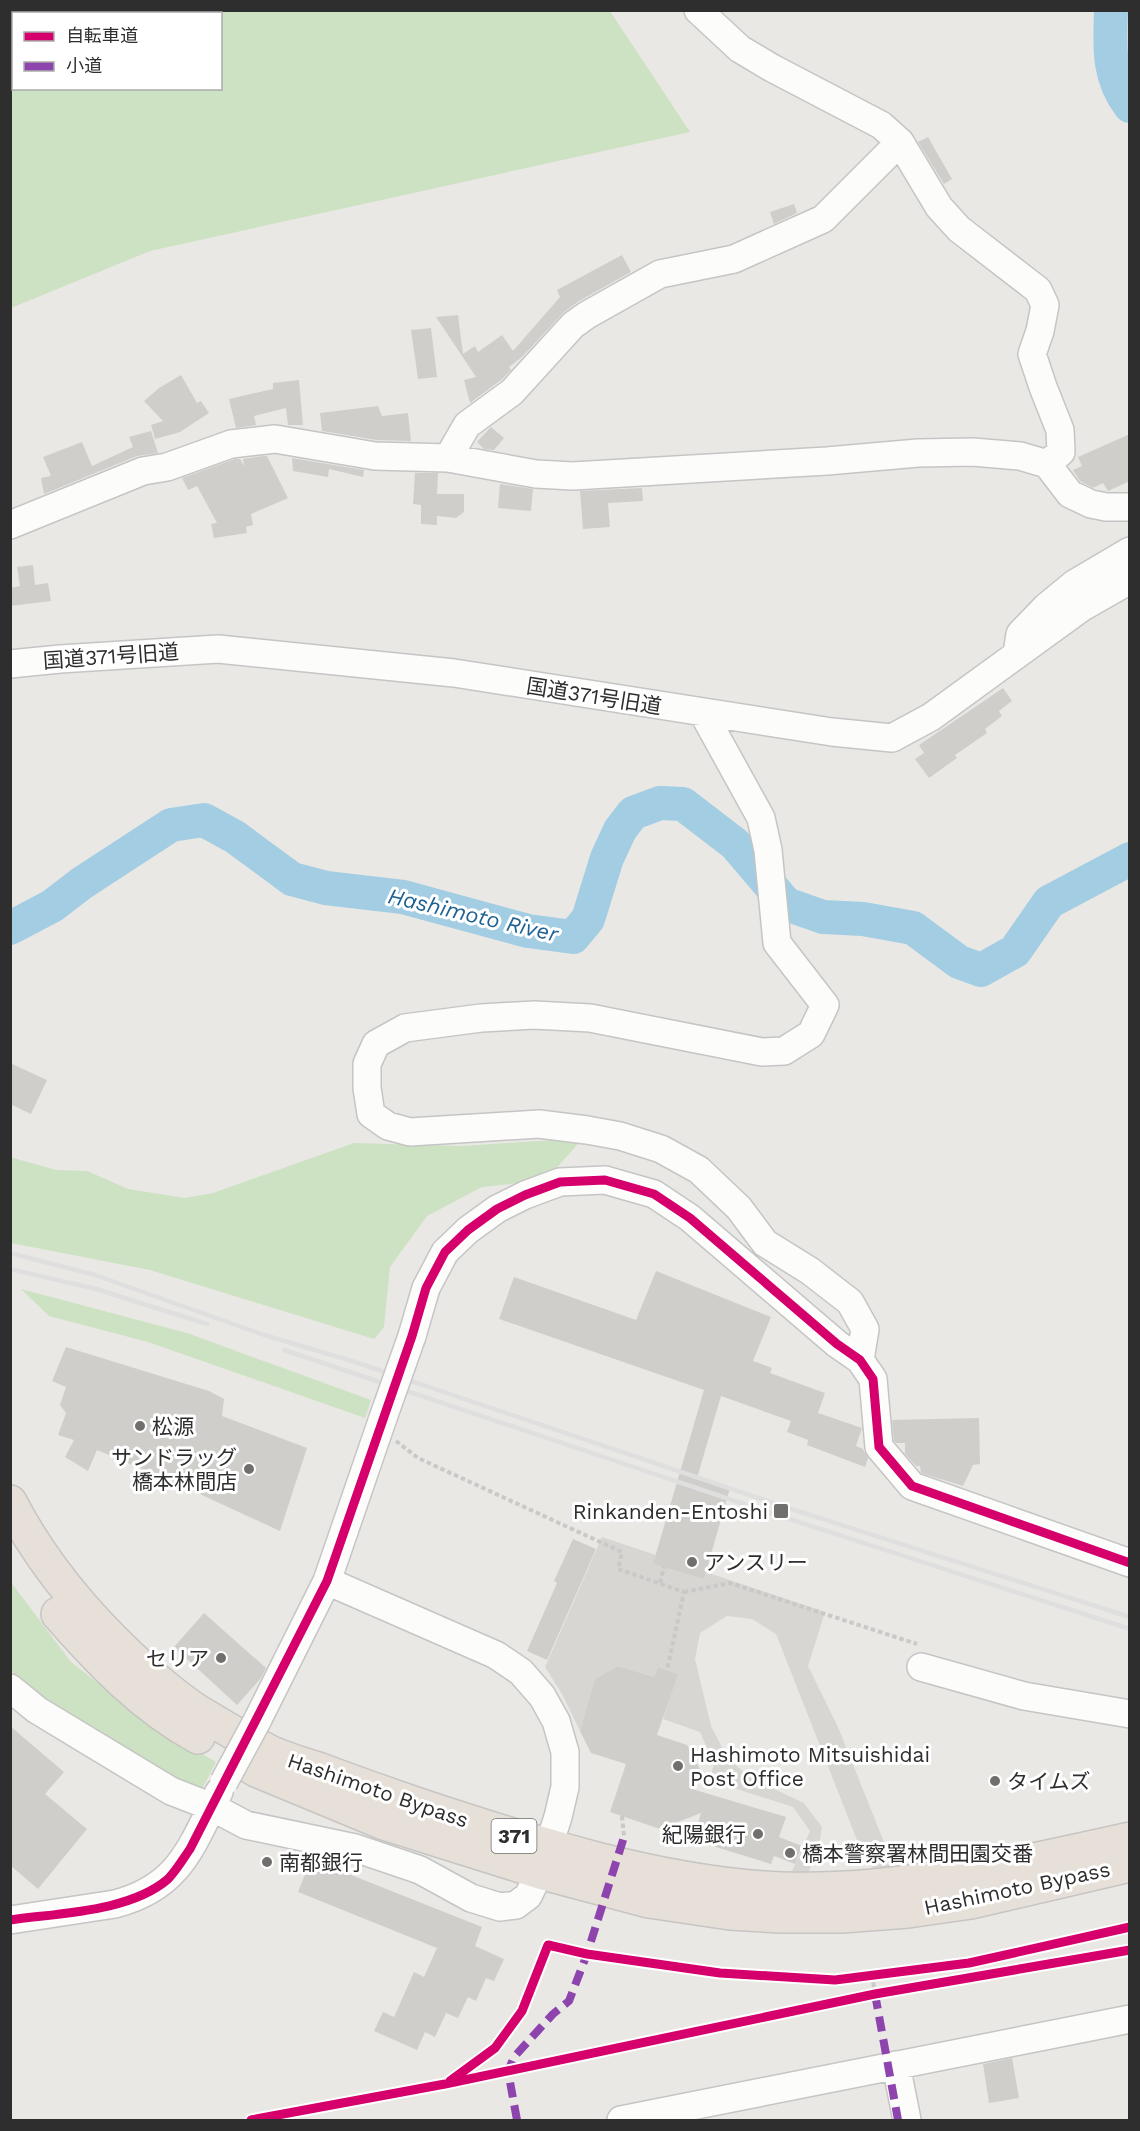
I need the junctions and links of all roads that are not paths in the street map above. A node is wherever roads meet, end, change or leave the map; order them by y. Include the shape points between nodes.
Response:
1 (698, 10) edge
2 (900, 142) junction
3 (448, 458) junction
4 (1047, 464) junction
5 (1130, 507) edge
6 (10, 525) edge
7 (1130, 551) edge
8 (1130, 580) edge
9 (1017, 654) junction
10 (10, 664) edge
11 (703, 713) junction
12 (860, 1360) junction
13 (10, 1502) edge
14 (10, 1548) edge
15 (1130, 1563) edge
16 (327, 1581) junction
17 (920, 1656) road end
18 (10, 1688) edge
19 (1130, 1714) edge
20 (212, 1807) junction
21 (1130, 1839) edge
22 (544, 1859) junction
23 (1130, 1865) edge
24 (10, 1920) edge
25 (1130, 2019) edge
26 (896, 2065) junction
27 (621, 2121) edge
28 (908, 2121) edge

1 - 2 street via 740,48 881,125
2 - 3 street via 823,219 734,259 660,274 587,315 512,392 467,425
2 - 4 street via 939,207 959,229 1038,290 1045,305 1032,354 1060,430 1061,452
3 - 4 street via 536,474 573,476 940,452 1020,456
3 - 6 street via 375,456 275,439 231,444 167,467 143,471
4 - 5 street via 1070,494 1091,504
7 - 9 street via 1074,584 1046,607 1020,634
8 - 9 street, 国道371号旧道 via 1081,608
9 - 11 street, 国道371号旧道 via 931,717 891,738
10 - 11 street, 国道371号旧道 via 218,649 454,673
11 - 12 street via 761,818 777,943 825,1005 811,1034 784,1051 762,1052 590,1018 534,1015 405,1028 376,1044 367,1064 371,1114 388,1126 410,1132 539,1124 609,1134 661,1149 699,1170 739,1208 765,1243 810,1270 850,1302 865,1329
12 - 15 street via 873,1380 879,1447 912,1486
12 - 16 street, bridge via 690,1218 654,1194 605,1180 560,1182 525,1195 468,1230 445,1252 426,1288
13 - 22 highway, Hashimoto Bypass / 371 via 41,1556 93,1620 156,1679 201,1714 270,1752 393,1796
14 - 22 highway, Hashimoto Bypass / 371 via 47,1601 117,1678 184,1729 256,1770 384,1823
16 - 20 street, bridge
16 - 22 street via 496,1655 521,1672 542,1696 556,1721 565,1752 565,1787
17 - 19 street via 1024,1696
18 - 20 street via 90,1744 171,1791
20 - 22 street via 246,1825 355,1848 420,1870 471,1898 500,1907 516,1905 528,1896
20 - 24 street via 190,1849 169,1878 153,1890 115,1904
21 - 22 highway, Hashimoto Bypass / 371 via 970,1874 842,1888 735,1885
22 - 23 highway, Hashimoto Bypass / 371 via 649,1901 780,1916 843,1916 970,1902
25 - 26 street
26 - 27 street
26 - 28 street

